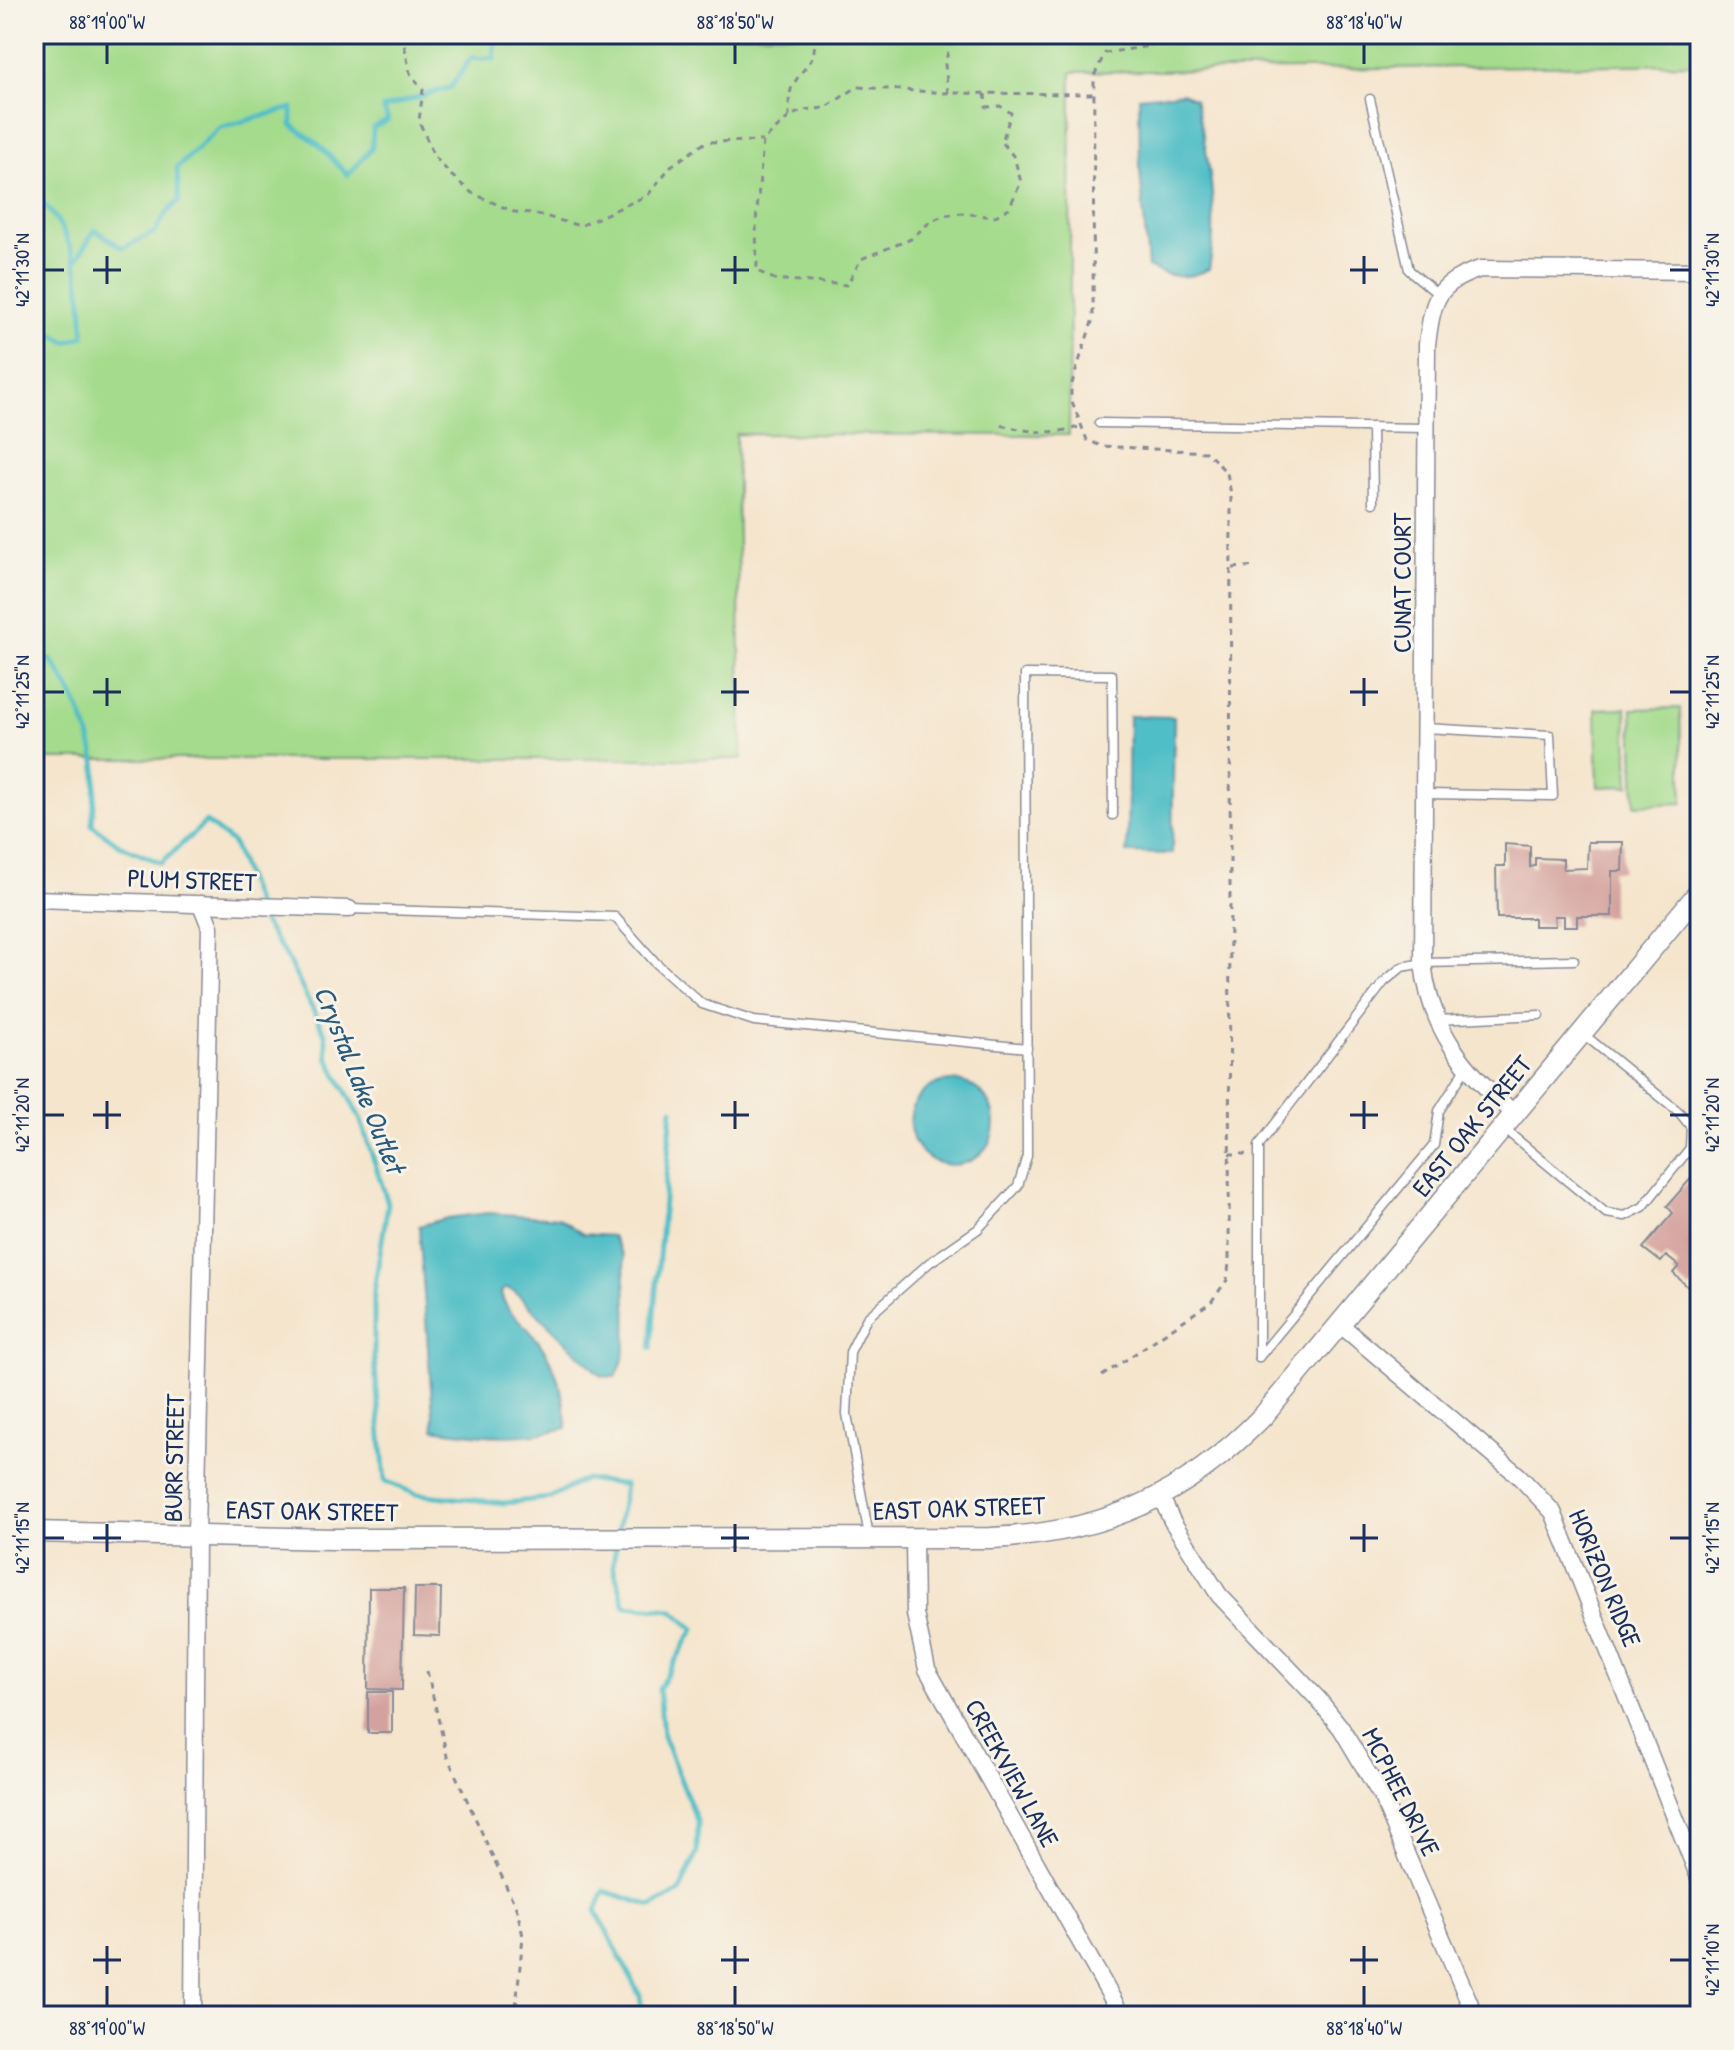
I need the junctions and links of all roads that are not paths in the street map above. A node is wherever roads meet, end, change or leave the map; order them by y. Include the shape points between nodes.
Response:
1 (1370, 99) dead end
2 (1700, 271) edge
3 (1440, 295) junction
4 (1099, 423) dead end
5 (1372, 427) junction
6 (1427, 428) junction
7 (1373, 503) dead end
8 (1425, 728) junction
9 (1425, 794) junction
10 (1113, 815) dead end
11 (1700, 891) edge
12 (34, 899) edge
13 (201, 904) junction
14 (349, 909) joint
15 (1574, 960) dead end
16 (1423, 963) junction
17 (1539, 1015) dead end
18 (1436, 1020) junction
19 (1582, 1033) junction
20 (1027, 1048) junction
21 (1466, 1068) junction
22 (1508, 1120) junction
23 (1342, 1326) junction
24 (1161, 1497) junction
25 (34, 1532) edge
26 (196, 1535) junction
27 (869, 1537) junction
28 (914, 1537) junction
29 (1700, 1880) edge
30 (193, 2016) edge
31 (1122, 2016) edge
32 (1475, 2016) edge

1 - 3 lane via 1409,270
2 - 3 street via 1480,269 1451,278
3 - 6 street, CUNAT COURT via 1432,307 1427,344
4 - 5 lane
5 - 6 lane
5 - 7 lane
6 - 8 street, CUNAT COURT
8 - 9 street, CUNAT COURT
8 - 9 lane via 1550,735 1553,796
9 - 16 street, CUNAT COURT
10 - 20 lane via 1112,675 1025,674
11 - 19 street, EAST OAK STREET
12 - 13 street, PLUM STREET
13 - 14 street, PLUM STREET
13 - 26 street, BURR STREET via 210,927
14 - 20 lane via 615,917 702,1004 754,1021
15 - 16 lane
16 - 18 street, CUNAT COURT
16 - 21 lane via 1402,967 1384,982 1259,1145 1259,1357 1434,1145 1439,1111
17 - 18 lane
18 - 21 street, CUNAT COURT
19 - 22 street, EAST OAK STREET
19 - 22 lane via 1691,1127 1690,1148 1643,1207 1625,1216 1606,1213
20 - 27 lane via 1027,1156 1018,1186 978,1229 929,1263 867,1318 850,1352 847,1414
21 - 22 street, CUNAT COURT
22 - 23 street, EAST OAK STREET
23 - 24 street, EAST OAK STREET via 1248,1431
23 - 29 street, HORIZON RIDGE via 1519,1476 1553,1512
24 - 28 street, EAST OAK STREET via 1111,1519 1036,1536
24 - 32 street, MCPHEE DRIVE via 1219,1595 1318,1699 1364,1762
25 - 26 street, EAST OAK STREET
26 - 27 street, EAST OAK STREET via 666,1541
26 - 30 street, BURR STREET
27 - 28 street, EAST OAK STREET
28 - 31 street, CREEKVIEW LANE via 915,1614 927,1669

